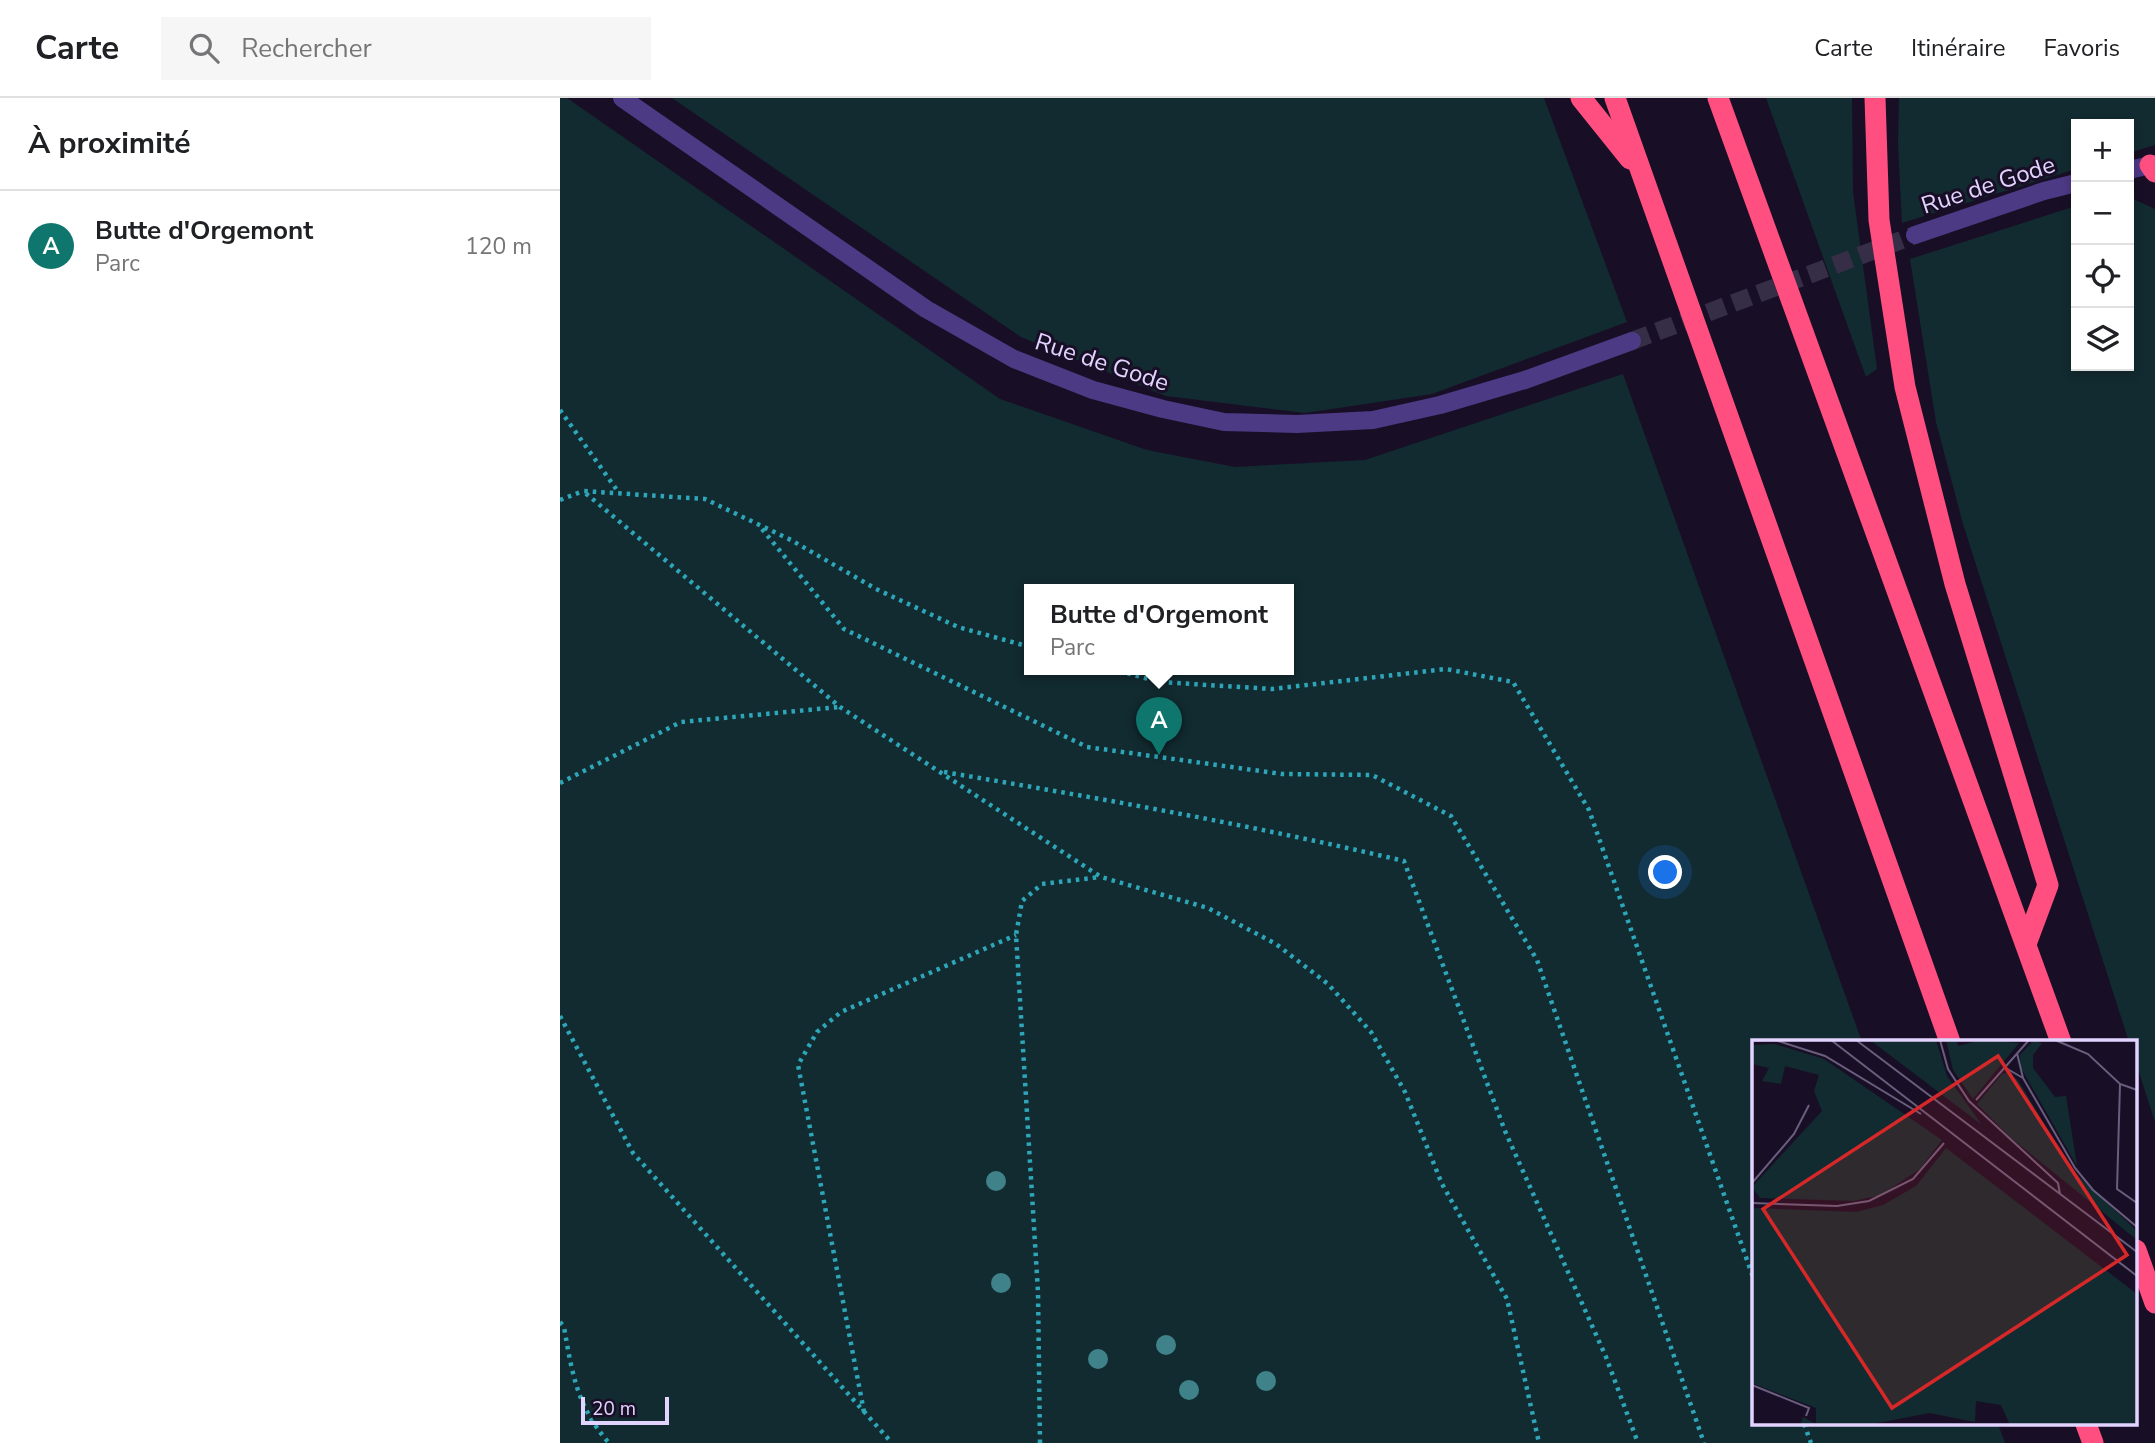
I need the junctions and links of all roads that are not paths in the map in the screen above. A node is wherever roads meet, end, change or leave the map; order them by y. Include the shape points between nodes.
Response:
1 (622, 98) edge
2 (1581, 98) edge
3 (1615, 98) edge
4 (1718, 98) edge
5 (1875, 98) edge
6 (2153, 167) edge
7 (2134, 169) edge
8 (1640, 171) junction
9 (2071, 184) edge
10 (1915, 234) tunnel mouth
11 (1632, 341) tunnel mouth
12 (2026, 944) junction
13 (1949, 1040) edge
14 (2060, 1040) edge
15 (2137, 1253) edge
16 (2155, 1303) edge
17 (2087, 1426) edge
18 (2093, 1443) edge

1 - 11 street, Rue de Gode via 926,309 1014,359 1093,390 1163,409 1224,422 1373,420 1525,380
2 - 8 highway
3 - 8 highway
4 - 12 highway
5 - 12 highway via 1879,220 1905,387 1955,584 2048,885
6 - 7 street
8 - 13 highway
9 - 10 street, Rue de Gode
12 - 14 highway
15 - 16 highway
17 - 18 highway

